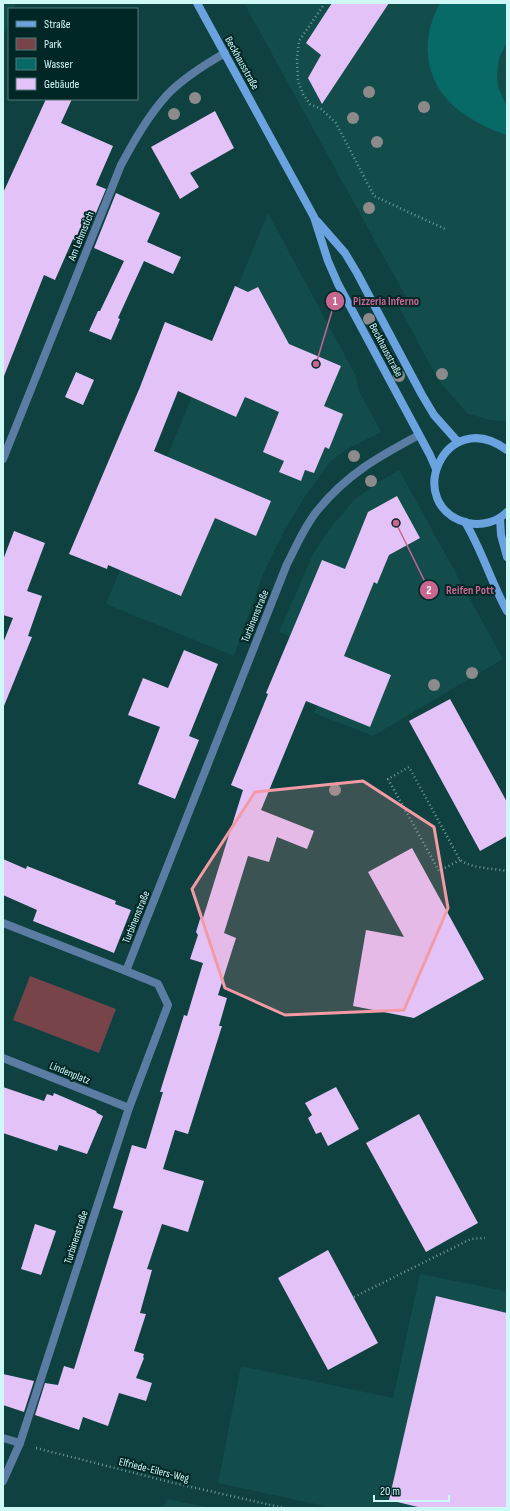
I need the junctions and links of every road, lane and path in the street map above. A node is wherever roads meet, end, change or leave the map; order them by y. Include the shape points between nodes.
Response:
1 (197, 3) edge
2 (325, 3) edge
3 (224, 53) junction
4 (314, 217) junction
5 (445, 229) dead end
6 (419, 435) junction
7 (458, 442) junction
8 (507, 450) edge
9 (3, 459) edge
10 (436, 469) junction
11 (507, 512) edge
12 (500, 518) junction
13 (465, 522) junction
14 (507, 557) edge
15 (507, 611) edge
16 (460, 860) junction
17 (507, 870) edge
18 (3, 923) edge
19 (126, 971) junction
20 (3, 1058) edge
21 (129, 1108) junction
22 (485, 1238) dead end
23 (354, 1297) dead end
24 (3, 1438) edge
25 (20, 1443) junction
26 (3, 1482) edge
27 (284, 1508) edge

1 - 3 main road, Beckhausstraße
2 - 5 path via 299,41 296,59 298,81 303,94 310,104 336,123 374,196
3 - 4 main road, Beckhausstraße
3 - 9 street, Am Lehmstich via 205,64 168,94 131,146 121,165
4 - 6 main road, Beckhausstraße via 338,284
4 - 7 main road, Beckhausstraße via 345,253 422,395 434,415
6 - 10 main road, Beckhausstraße
6 - 19 street, Turbinenstraße via 359,470 337,489 316,512 301,538 287,564
7 - 8 main road via 471,438 484,439 497,443
7 - 10 main road via 447,450
10 - 13 main road via 435,488 439,501 447,512
11 - 12 main road
12 - 13 main road via 481,524
12 - 14 main road via 501,535
13 - 15 main road via 474,536
16 - 16 path via 409,767 388,779 439,872
16 - 17 path via 474,866
18 - 19 street
19 - 21 street, Turbinenstraße via 158,984 168,1004
20 - 21 street, Lindenplatz
21 - 25 street, Turbinenstraße
22 - 23 path via 471,1239
24 - 25 street
25 - 26 street, Turbinenstraße
25 - 27 path, Elfriede-Eilers-Weg via 174,1484

